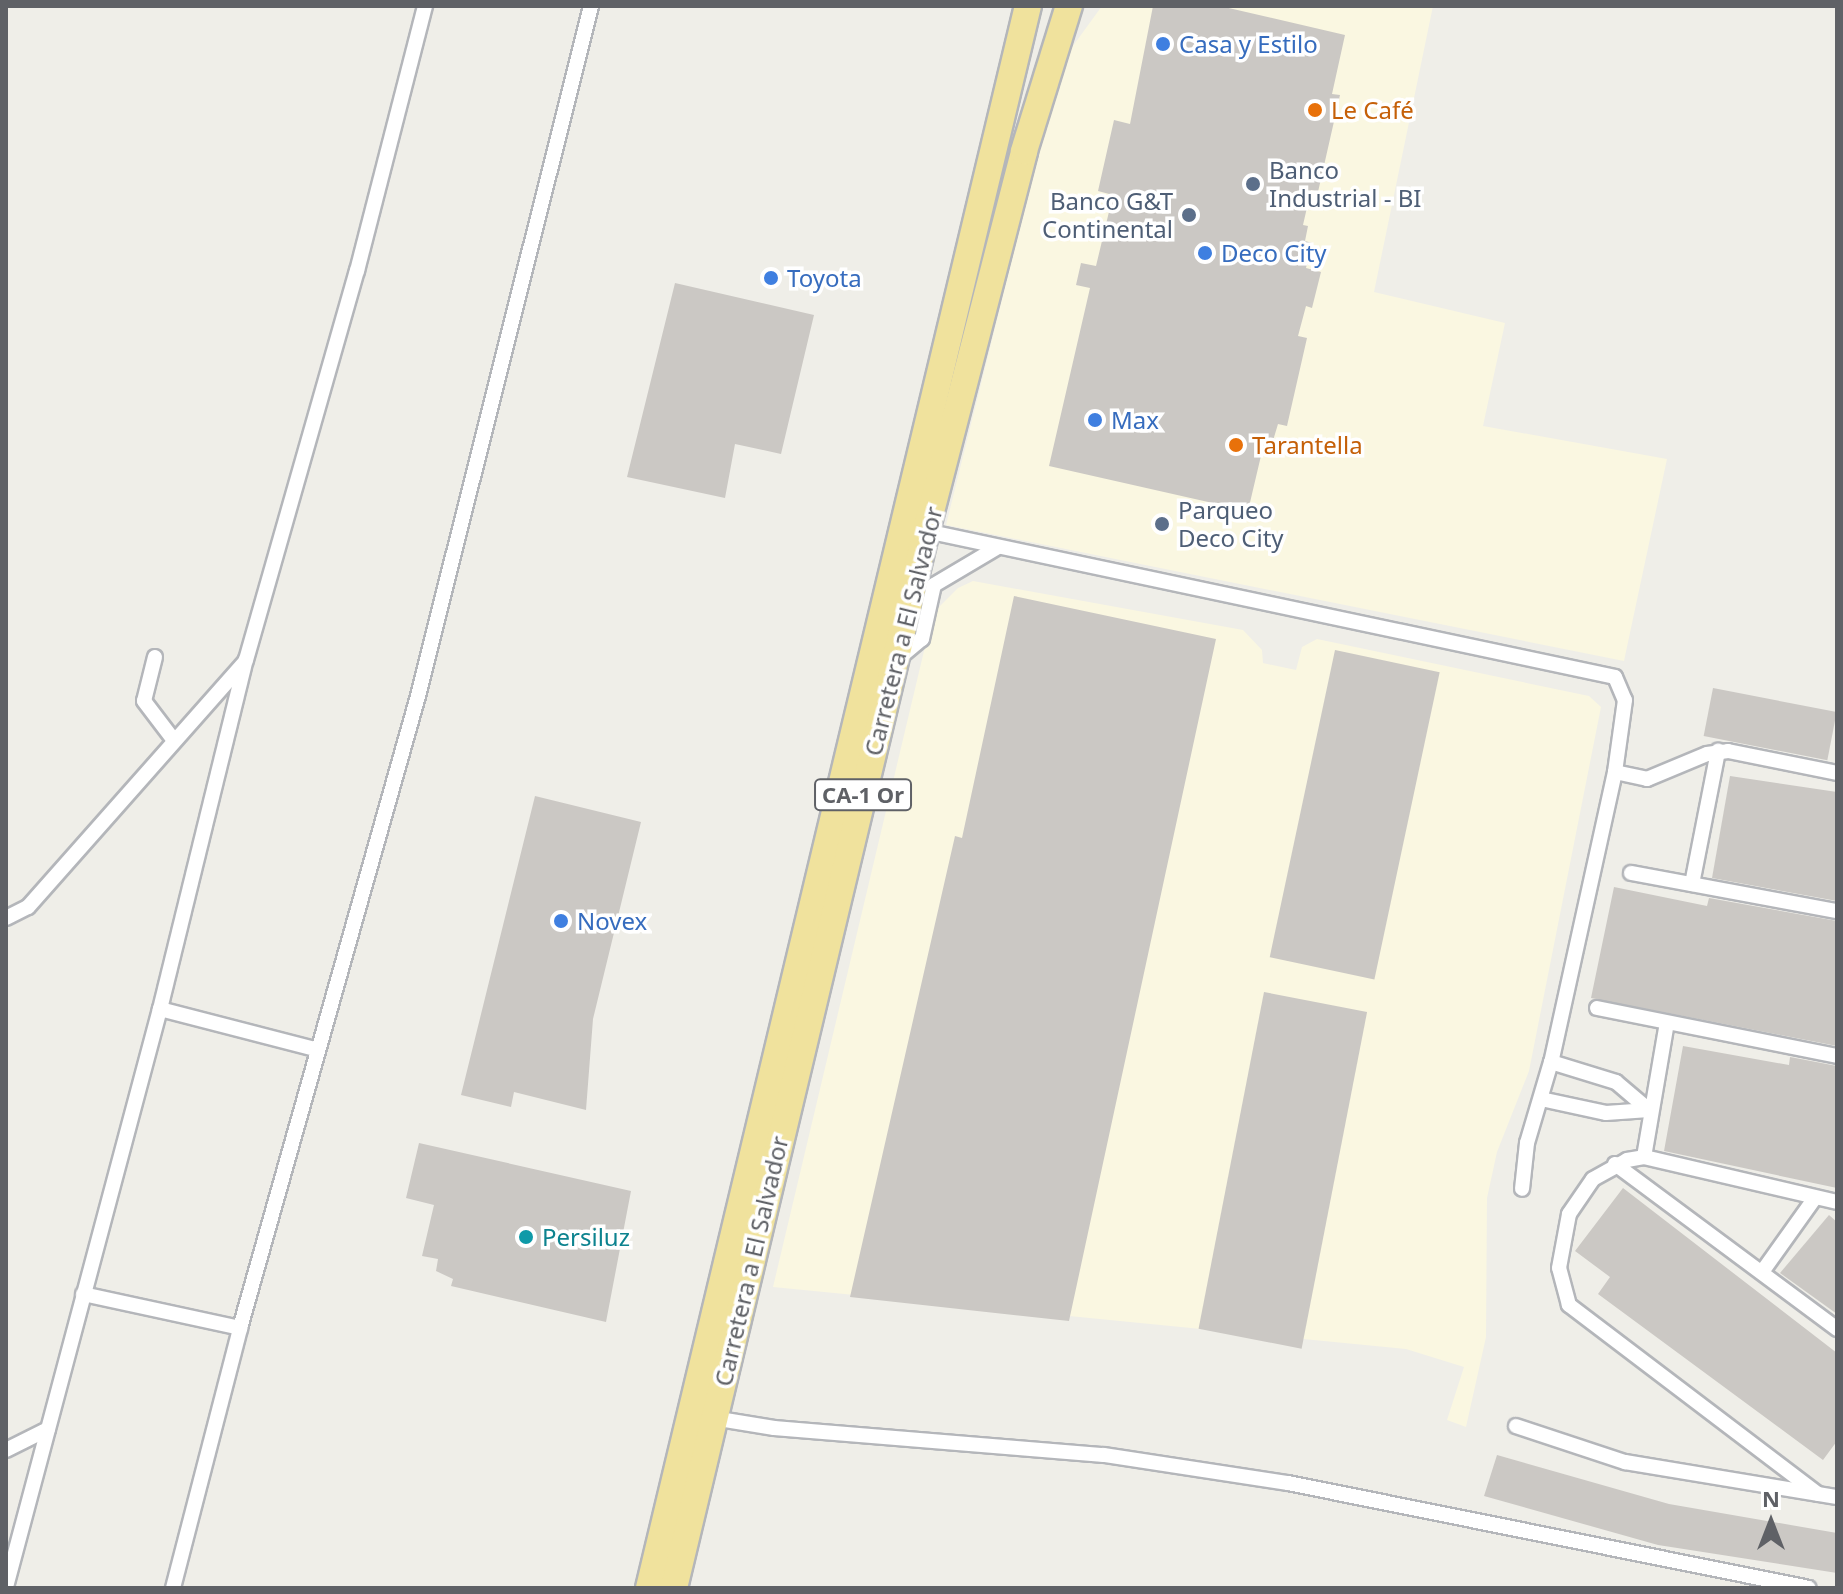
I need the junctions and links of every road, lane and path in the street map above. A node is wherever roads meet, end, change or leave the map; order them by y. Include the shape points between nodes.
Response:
1 (425, 6) edge
2 (591, 6) edge
3 (1028, 6) edge
4 (1069, 6) edge
5 (1082, 6) edge
6 (1060, 38) junction
7 (926, 531) junction
8 (998, 547) junction
9 (155, 657) dead end
10 (246, 660) junction
11 (895, 663) junction
12 (173, 739) junction
13 (1718, 751) junction
14 (1615, 772) junction
15 (1837, 773) edge
16 (1631, 873) dead end
17 (1692, 884) junction
18 (1837, 911) edge
19 (6, 918) edge
20 (1597, 1008) dead end
21 (160, 1009) junction
22 (1667, 1023) junction
23 (318, 1050) junction
24 (1837, 1056) edge
25 (1551, 1062) junction
26 (1541, 1099) junction
27 (1649, 1110) junction
28 (1644, 1157) junction
29 (1615, 1164) junction
30 (1522, 1189) dead end
31 (1814, 1199) junction
32 (1837, 1202) edge
33 (1762, 1272) junction
34 (83, 1294) junction
35 (240, 1328) junction
36 (1837, 1329) edge
37 (713, 1418) junction
38 (1516, 1426) dead end
39 (48, 1429) junction
40 (6, 1450) edge
41 (1818, 1494) junction
42 (1837, 1497) edge
43 (6, 1587) edge
44 (173, 1588) edge
45 (649, 1588) edge
46 (674, 1588) edge
47 (1809, 1588) edge

1 - 10 street
2 - 23 street via 418,696
3 - 45 highway, Carretera a El Salvador / CA-1 Or
4 - 6 highway, Carretera a El Salvador / CA-1 Or
5 - 6 highway
6 - 7 highway, Carretera a El Salvador / CA-1 Or via 1016,177
7 - 8 street
7 - 11 highway, Carretera a El Salvador / CA-1 Or
8 - 11 street via 934,585 922,639
8 - 14 street via 1599,670 1615,677 1625,700
9 - 12 street via 144,701
10 - 12 street
10 - 21 street
11 - 37 highway, Carretera a El Salvador / CA-1 Or
12 - 19 street via 28,907
13 - 14 street via 1647,779
13 - 15 street
13 - 17 street
14 - 25 street
16 - 17 street
17 - 18 street
20 - 22 street
21 - 23 street
21 - 34 street
22 - 24 street
22 - 27 street
23 - 35 street
25 - 26 street
25 - 27 street via 1616,1082
26 - 27 street via 1606,1113
26 - 30 street via 1527,1143
27 - 28 street
28 - 29 street
28 - 31 street
29 - 33 street
29 - 41 street via 1593,1179 1565,1225 1559,1268 1569,1305
31 - 32 street
31 - 33 street
33 - 36 street
34 - 35 street
34 - 39 street
35 - 44 street
37 - 46 highway, Carretera a El Salvador / CA-1 Or
37 - 47 street via 774,1428 1104,1455 1227,1474
38 - 41 street via 1625,1462
39 - 40 street
39 - 43 street
41 - 42 street

